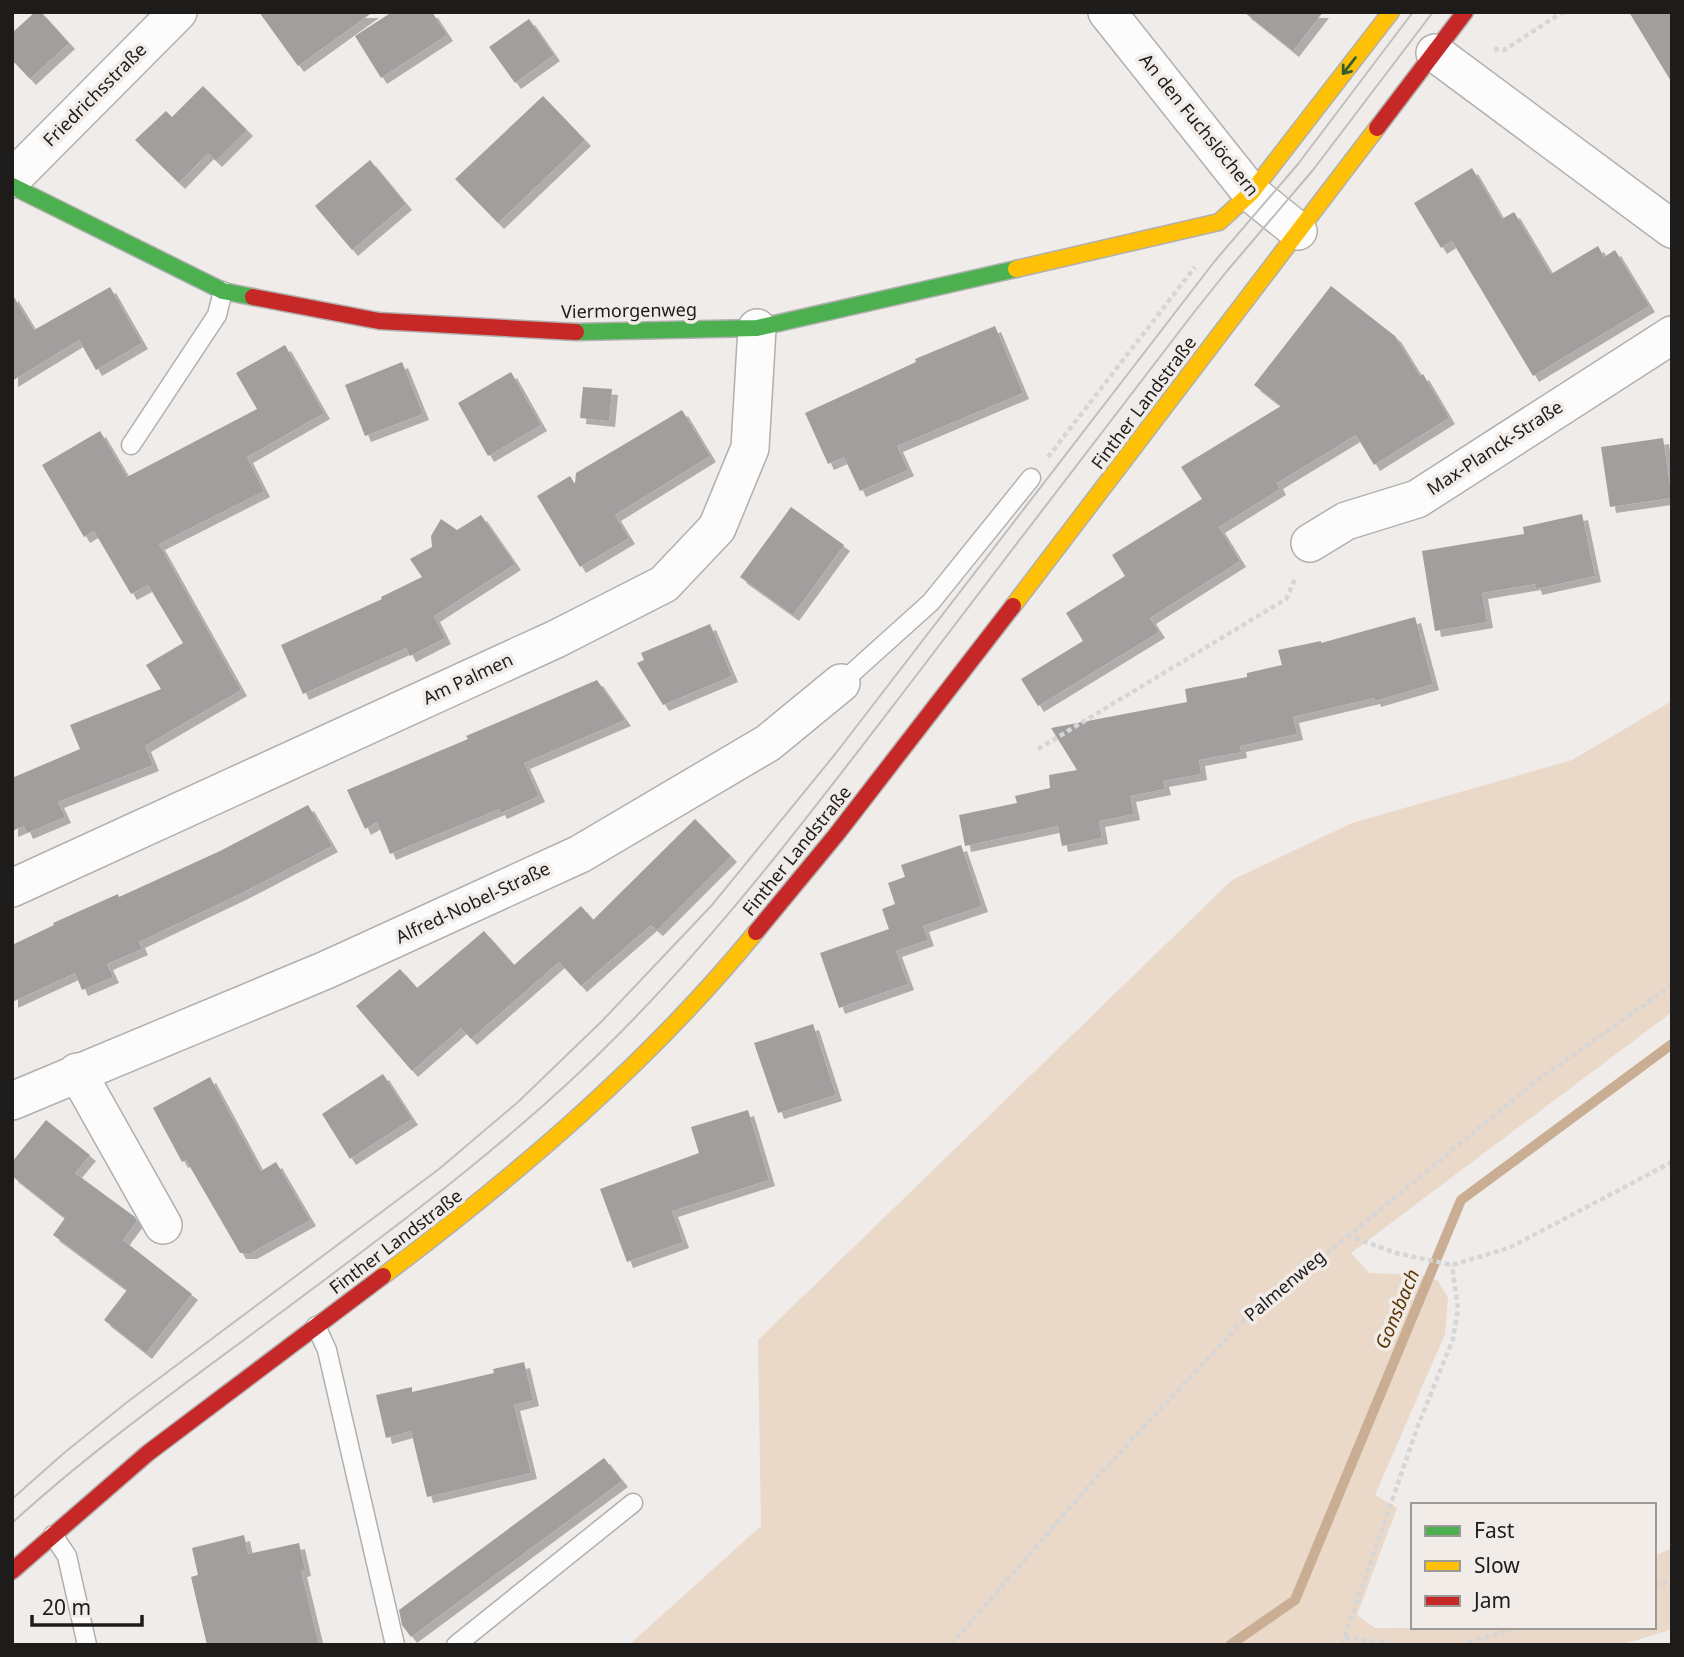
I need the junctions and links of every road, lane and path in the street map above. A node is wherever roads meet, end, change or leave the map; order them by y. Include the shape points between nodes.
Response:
1 (178, 12) edge
2 (1107, 12) edge
3 (1391, 12) edge
4 (1465, 12) edge
5 (1563, 12) edge
6 (1504, 50) dead end
7 (1435, 53) junction
8 (12, 178) edge
9 (12, 187) edge
10 (1251, 193) junction
11 (1672, 229) edge
12 (1298, 231) junction
13 (1200, 260) dead end
14 (223, 291) junction
15 (757, 328) junction
16 (1672, 335) edge
17 (131, 445) dead end
18 (1044, 461) dead end
19 (1031, 478) dead end
20 (1310, 543) dead end
21 (1290, 591) dead end
22 (841, 683) joint
23 (1038, 749) dead end
24 (12, 888) edge
25 (1672, 985) edge
26 (77, 1072) junction
27 (12, 1101) edge
28 (1672, 1162) edge
29 (163, 1225) dead end
30 (1346, 1235) junction
31 (1452, 1265) junction
32 (316, 1326) junction
33 (633, 1503) dead end
34 (53, 1535) junction
35 (12, 1571) edge
36 (1514, 1629) edge
37 (1345, 1638) junction
38 (87, 1645) edge
39 (395, 1645) edge
40 (456, 1645) edge
41 (951, 1645) edge
42 (1342, 1645) edge
43 (1403, 1645) edge
44 (1460, 1645) edge

1 - 8 street, Friedrichsstraße
2 - 10 street, An den Fuchslöchern
3 -> 10 main road
4 - 7 main road, Finther Landstraße
5 - 6 path
7 - 11 street
7 - 12 main road, Finther Landstraße
9 - 14 main road, Viermorgenweg
10 - 12 street, An den Fuchslöchern
10 - 15 main road, Viermorgenweg via 1219,222
12 - 32 main road, Finther Landstraße via 862,802 730,964 626,1073 540,1152
13 - 18 path
14 - 15 main road, Viermorgenweg via 379,321 566,332
14 - 17 lane via 217,315
15 - 24 street, Am Palmen via 750,448 717,528 664,584 556,639
16 - 20 street, Max-Planck-Straße via 1417,499 1346,520
19 - 22 lane via 931,602
21 - 23 path via 1286,599
22 - 26 street, Alfred-Nobel-Straße via 768,743 580,854 326,970
25 - 30 path, Palmenweg via 1538,1080
26 - 27 street, Alfred-Nobel-Straße
26 - 29 street
28 - 31 path via 1509,1248
30 - 31 path
30 - 41 path, Palmenweg via 1239,1325 1087,1488
31 - 37 path via 1458,1309 1453,1339 1416,1428
32 - 34 main road, Finther Landstraße via 148,1453
32 - 39 lane via 327,1350
33 - 40 lane
34 - 35 main road, Finther Landstraße
34 - 38 lane via 67,1556
36 - 44 path
37 - 42 path
37 - 43 path

